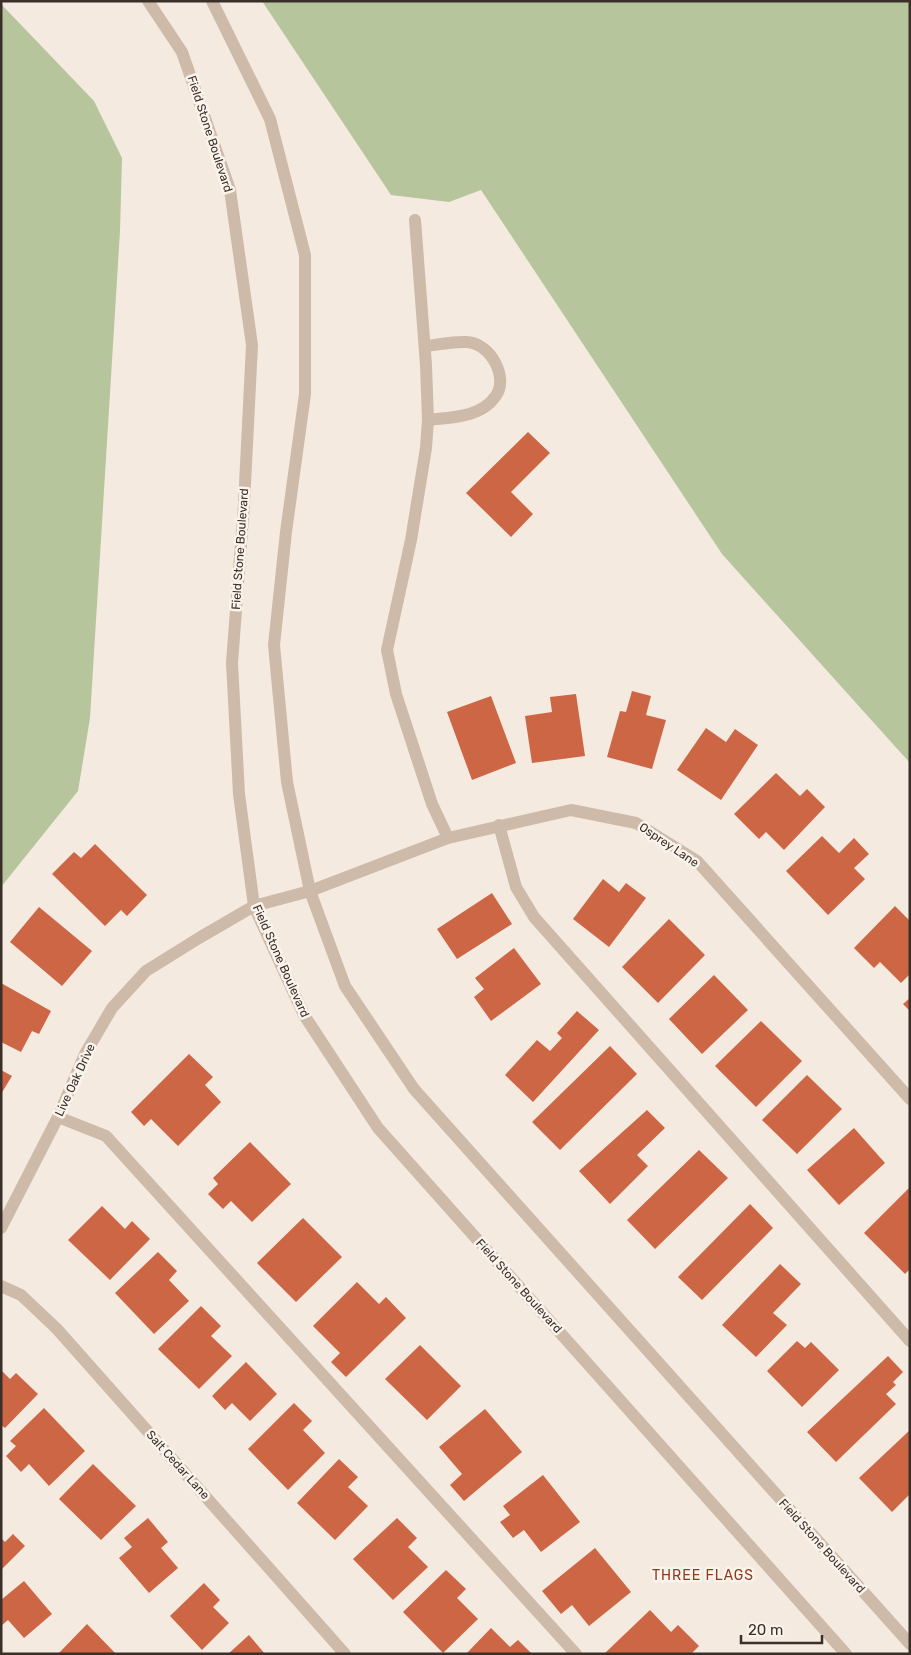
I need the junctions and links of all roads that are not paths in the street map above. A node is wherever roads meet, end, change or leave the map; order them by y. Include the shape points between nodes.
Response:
1 (148, 1) edge
2 (212, 1) edge
3 (415, 220) dead end
4 (425, 346) junction
5 (428, 420) junction
6 (499, 825) junction
7 (448, 838) junction
8 (310, 891) junction
9 (254, 906) junction
10 (910, 1099) edge
11 (58, 1117) junction
12 (1, 1228) edge
13 (1, 1286) edge
14 (910, 1341) edge
15 (910, 1644) edge
16 (345, 1654) edge
17 (576, 1654) edge
18 (846, 1654) edge

1 - 9 street, Field Stone Boulevard via 182,52 230,190 252,345 232,663 239,794
2 - 8 street, Field Stone Boulevard via 270,119 305,255 305,394 274,645 287,782
3 - 4 street
4 - 5 street
4 - 5 street via 467,342 479,345 498,368 501,384 496,397 468,415
5 - 7 street via 411,540 387,650 396,694 432,804
6 - 7 street, Osprey Lane
6 - 10 street, Osprey Lane via 571,810 636,823 697,861
6 - 14 street via 516,887 534,917
7 - 8 street, Osprey Lane
8 - 9 street, Live Oak Drive
8 - 15 street, Field Stone Boulevard via 346,986 414,1089
9 - 11 street, Live Oak Drive via 146,971 112,1008 85,1054
9 - 18 street, Field Stone Boulevard via 304,1015 378,1128
11 - 12 street, Live Oak Drive
11 - 17 street via 106,1136
13 - 16 street, Salt Cedar Lane via 21,1296 57,1329

